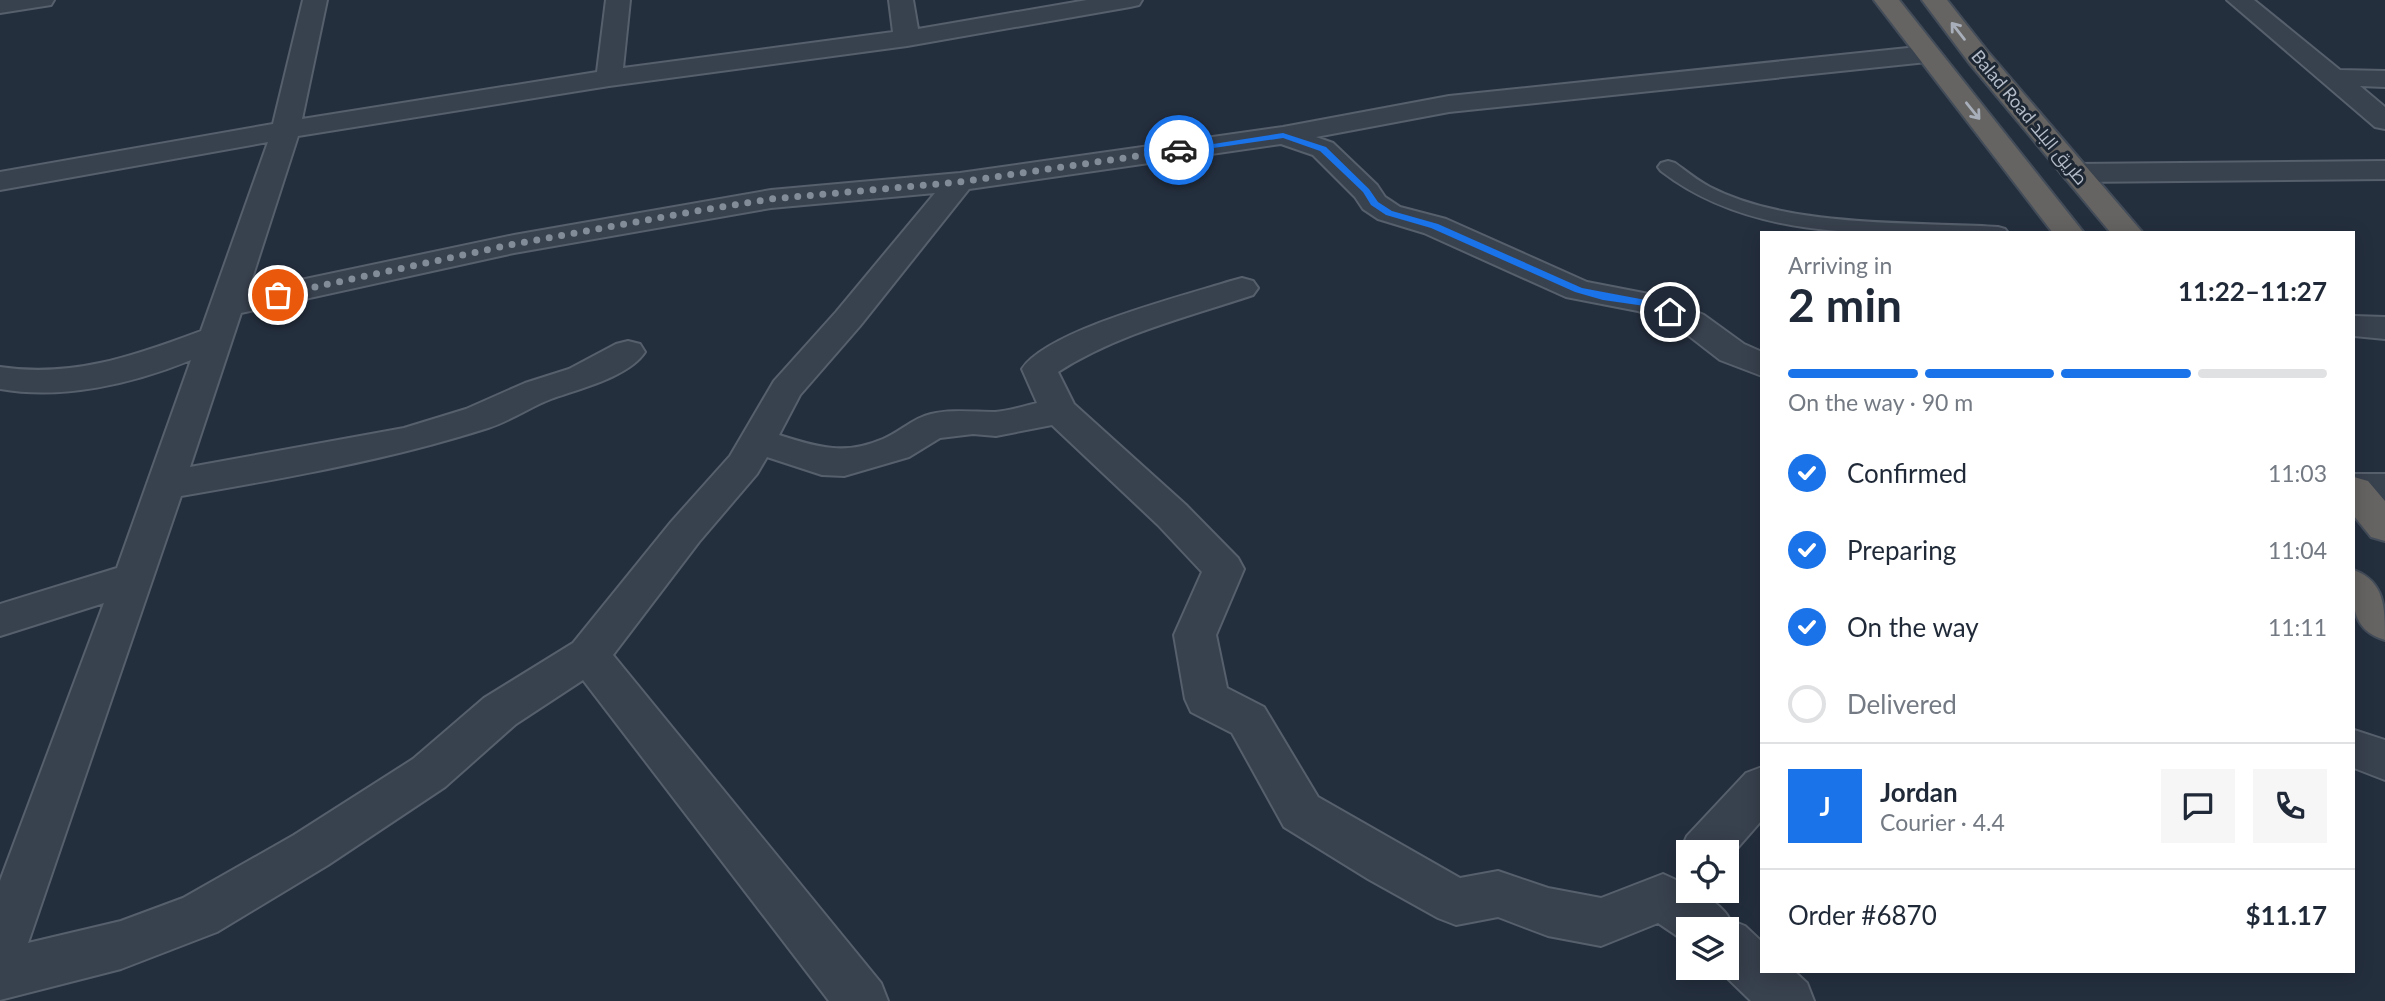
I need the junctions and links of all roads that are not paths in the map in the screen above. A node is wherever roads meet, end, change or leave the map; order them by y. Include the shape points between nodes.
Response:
1 (42, 0) edge
2 (315, 0) edge
3 (618, 0) edge
4 (901, 0) edge
5 (1130, 0) edge
6 (1886, 0) edge
7 (1934, 0) edge
8 (2239, 0) edge
9 (5, 8) edge
10 (907, 38) junction
11 (1927, 54) junction
12 (608, 78) junction
13 (2334, 78) junction
14 (2385, 79) edge
15 (2385, 121) edge
16 (286, 130) junction
17 (1283, 135) junction
18 (1668, 167) dead end
19 (2385, 170) edge
20 (2076, 173) junction
21 (0, 181) edge
22 (960, 182) junction
23 (1958, 231) edge
24 (2067, 231) edge
25 (2126, 231) edge
26 (1241, 288) dead end
27 (219, 322) junction
28 (2355, 326) edge
29 (2385, 328) edge
30 (628, 352) dead end
31 (1760, 364) edge
32 (0, 378) edge
33 (1059, 411) junction
34 (757, 441) junction
35 (164, 485) junction
36 (2385, 488) edge
37 (2355, 489) edge
38 (2355, 490) edge
39 (2385, 527) edge
40 (134, 578) junction
41 (2355, 587) edge
42 (0, 620) edge
43 (2385, 624) edge
44 (588, 655) junction
45 (2355, 749) edge
46 (2385, 760) edge
47 (1760, 789) edge
48 (1715, 840) edge
49 (1676, 883) edge
50 (0, 949) edge
51 (1739, 954) edge
52 (0, 975) edge
53 (862, 1001) edge
54 (1788, 1001) edge

1 - 9 street
2 - 16 street
3 - 12 street
4 - 10 street
5 - 10 street
6 - 11 highway, Balad Road طريق البلد
20 -> 7 highway, Balad Road طريق البلد
8 - 13 street
10 - 12 street
11 - 17 street via 1449,104
11 -> 24 highway, Balad Road طريق البلد
12 - 16 street
13 - 14 street
13 - 15 street
16 - 21 street
16 - 27 street
17 - 22 street
17 - 31 street via 1323,149 1389,213 1435,226 1578,290 1647,303 1692,322 1732,352
18 - 23 lane via 1705,193 1770,214 1836,225
19 - 20 street
20 - 25 highway, Balad Road طريق البلد
22 - 27 street via 771,199 514,244
22 - 34 street via 786,389
26 - 33 street via 1114,330 1039,369
27 - 32 street via 127,370 50,379
27 - 35 street
28 - 29 street
30 - 35 street via 581,377 479,418 417,436
33 - 34 street via 996,424 932,426 896,448 844,463 822,462
33 - 49 street via 1224,569 1195,635 1207,699 1248,720 1301,812 1457,902 1498,894 1548,912 1601,922
34 - 44 street via 744,465
35 - 40 street
36 - 37 street
38 - 39 highway
40 - 42 street
40 - 50 street
41 - 43 highway
44 - 52 street via 500,711 429,773 311,850 199,915 121,945
44 - 53 street
45 - 46 street
47 - 48 street
51 - 54 street

